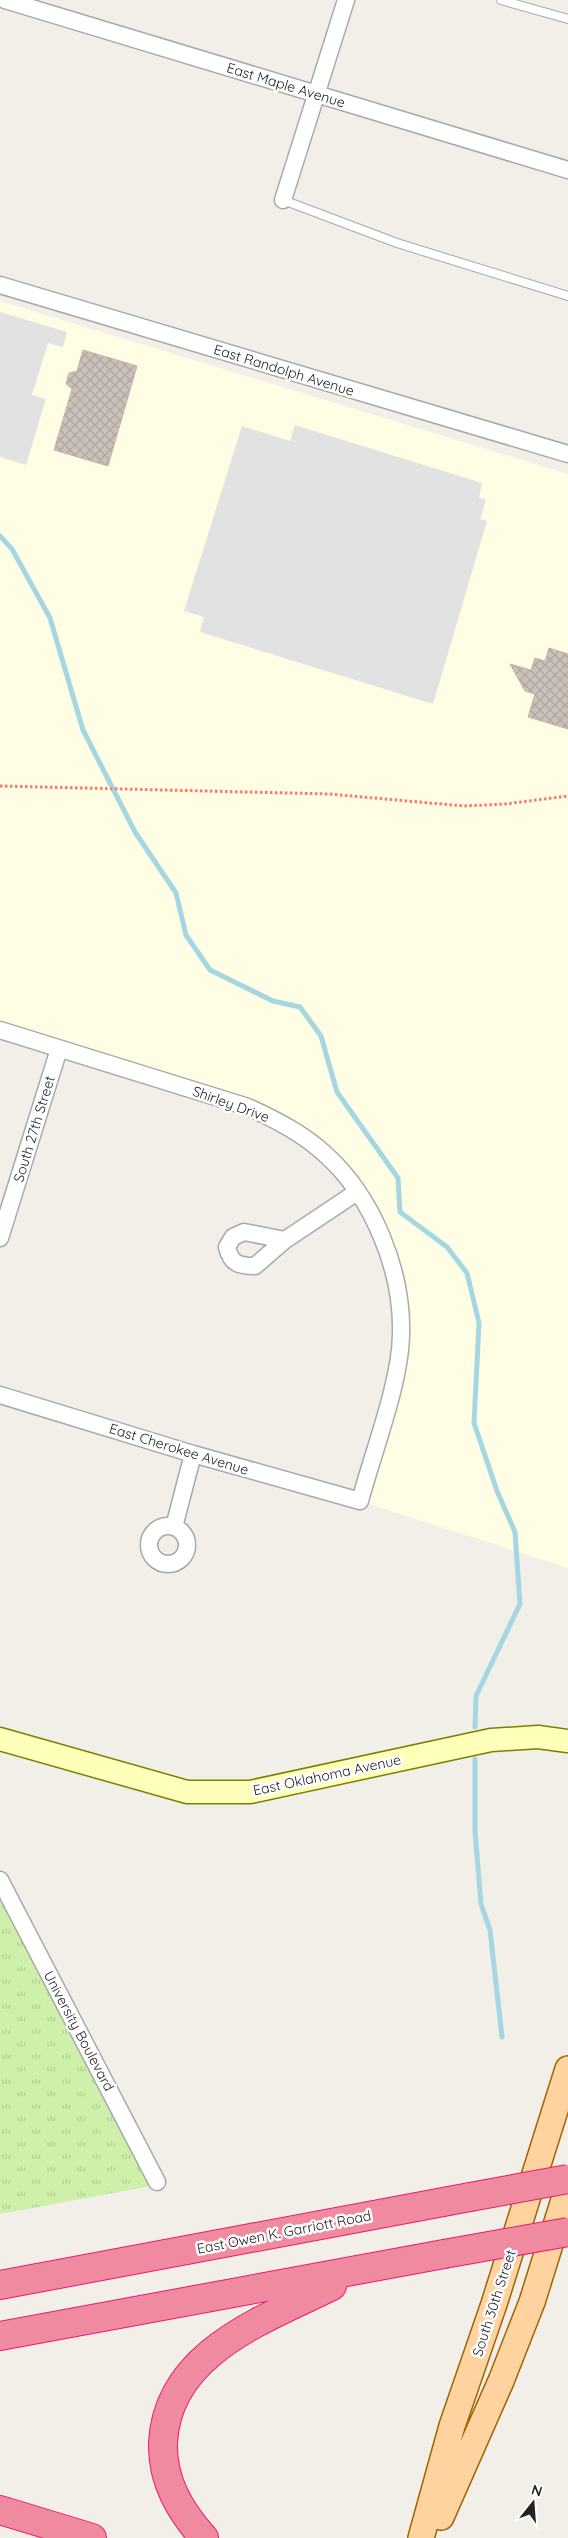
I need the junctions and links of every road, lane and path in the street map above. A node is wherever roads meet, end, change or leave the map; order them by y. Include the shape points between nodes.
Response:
1 (5, 0) edge
2 (346, 0) edge
3 (501, 0) edge
4 (568, 20) edge
5 (317, 94) junction
6 (568, 170) edge
7 (283, 200) joint
8 (0, 285) edge
9 (568, 296) edge
10 (568, 454) edge
11 (0, 786) edge
12 (568, 796) edge
13 (0, 1030) edge
14 (59, 1049) junction
15 (357, 1192) junction
16 (0, 1238) edge
17 (285, 1240) dead end
18 (0, 1394) edge
19 (193, 1454) junction
20 (360, 1501) joint
21 (174, 1527) dead end
22 (0, 1739) edge
23 (568, 1741) edge
24 (0, 1880) edge
25 (568, 2070) edge
26 (568, 2179) edge
27 (158, 2182) dead end
28 (568, 2187) edge
29 (568, 2232) edge
30 (364, 2270) junction
31 (0, 2286) edge
32 (0, 2336) edge
33 (0, 2510) edge
34 (92, 2538) edge
35 (204, 2538) edge
36 (422, 2538) edge
37 (432, 2538) edge

1 - 5 street, East Maple Avenue
2 - 5 street
3 - 4 lane
5 - 6 street, East Maple Avenue
5 - 7 street
7 - 9 lane via 397,243
8 - 10 street, East Randolph Avenue
11 - 12 path via 329,794 464,806
13 - 14 street, Shirley Drive
14 - 15 street, Shirley Drive via 248,1107 287,1125 326,1155
14 - 16 street, South 27th Street
15 - 17 street
15 - 20 street, Shirley Drive via 386,1242 396,1284 401,1335 396,1376
18 - 19 street, East Cherokee Avenue
19 - 20 street, East Cherokee Avenue
19 - 21 street
22 - 23 street, East Oklahoma Avenue via 187,1792 250,1792 491,1740 538,1737
24 - 27 street, University Boulevard
25 - 36 main road, South 30th Street via 452,2426
26 - 31 highway, East Owen K. Garriott Road, bridge
28 - 37 main road via 532,2302
29 - 30 highway, bridge
30 - 32 highway
30 - 35 highway via 234,2336 197,2364 175,2394 164,2433 165,2472 180,2507
33 - 34 highway

